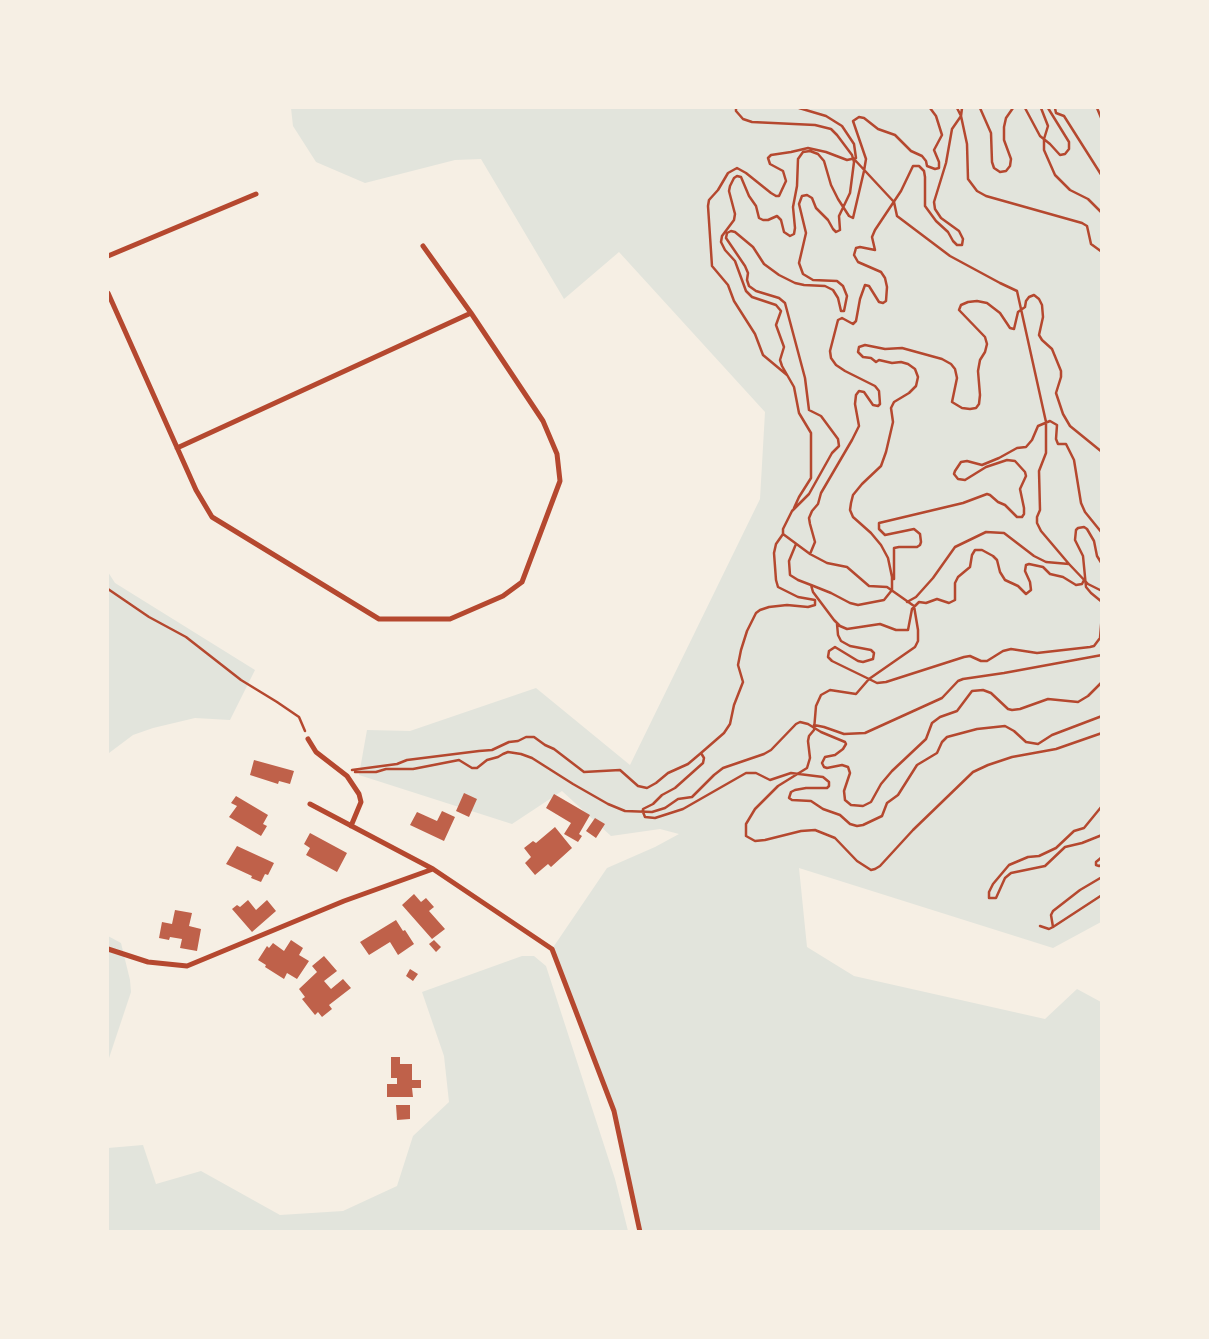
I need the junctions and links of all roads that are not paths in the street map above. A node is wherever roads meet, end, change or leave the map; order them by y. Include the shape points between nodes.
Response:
1 (256, 194) dead end
2 (423, 246) dead end
3 (108, 256) edge
4 (108, 293) edge
5 (471, 313) junction
6 (177, 448) junction
7 (308, 739) road end
8 (310, 804) dead end
9 (351, 826) junction
10 (434, 869) junction
11 (108, 949) edge
12 (640, 1232) edge

1 - 3 street
2 - 5 street
4 - 6 street
5 - 6 street
5 - 6 street via 542,421 557,454 560,481 522,582 503,596 450,619 379,619 212,517
7 - 9 street via 316,752 351,780 359,794 361,802
8 - 9 street
9 - 10 street
10 - 11 street via 344,901 187,966 148,962
10 - 12 street via 552,949 614,1111

